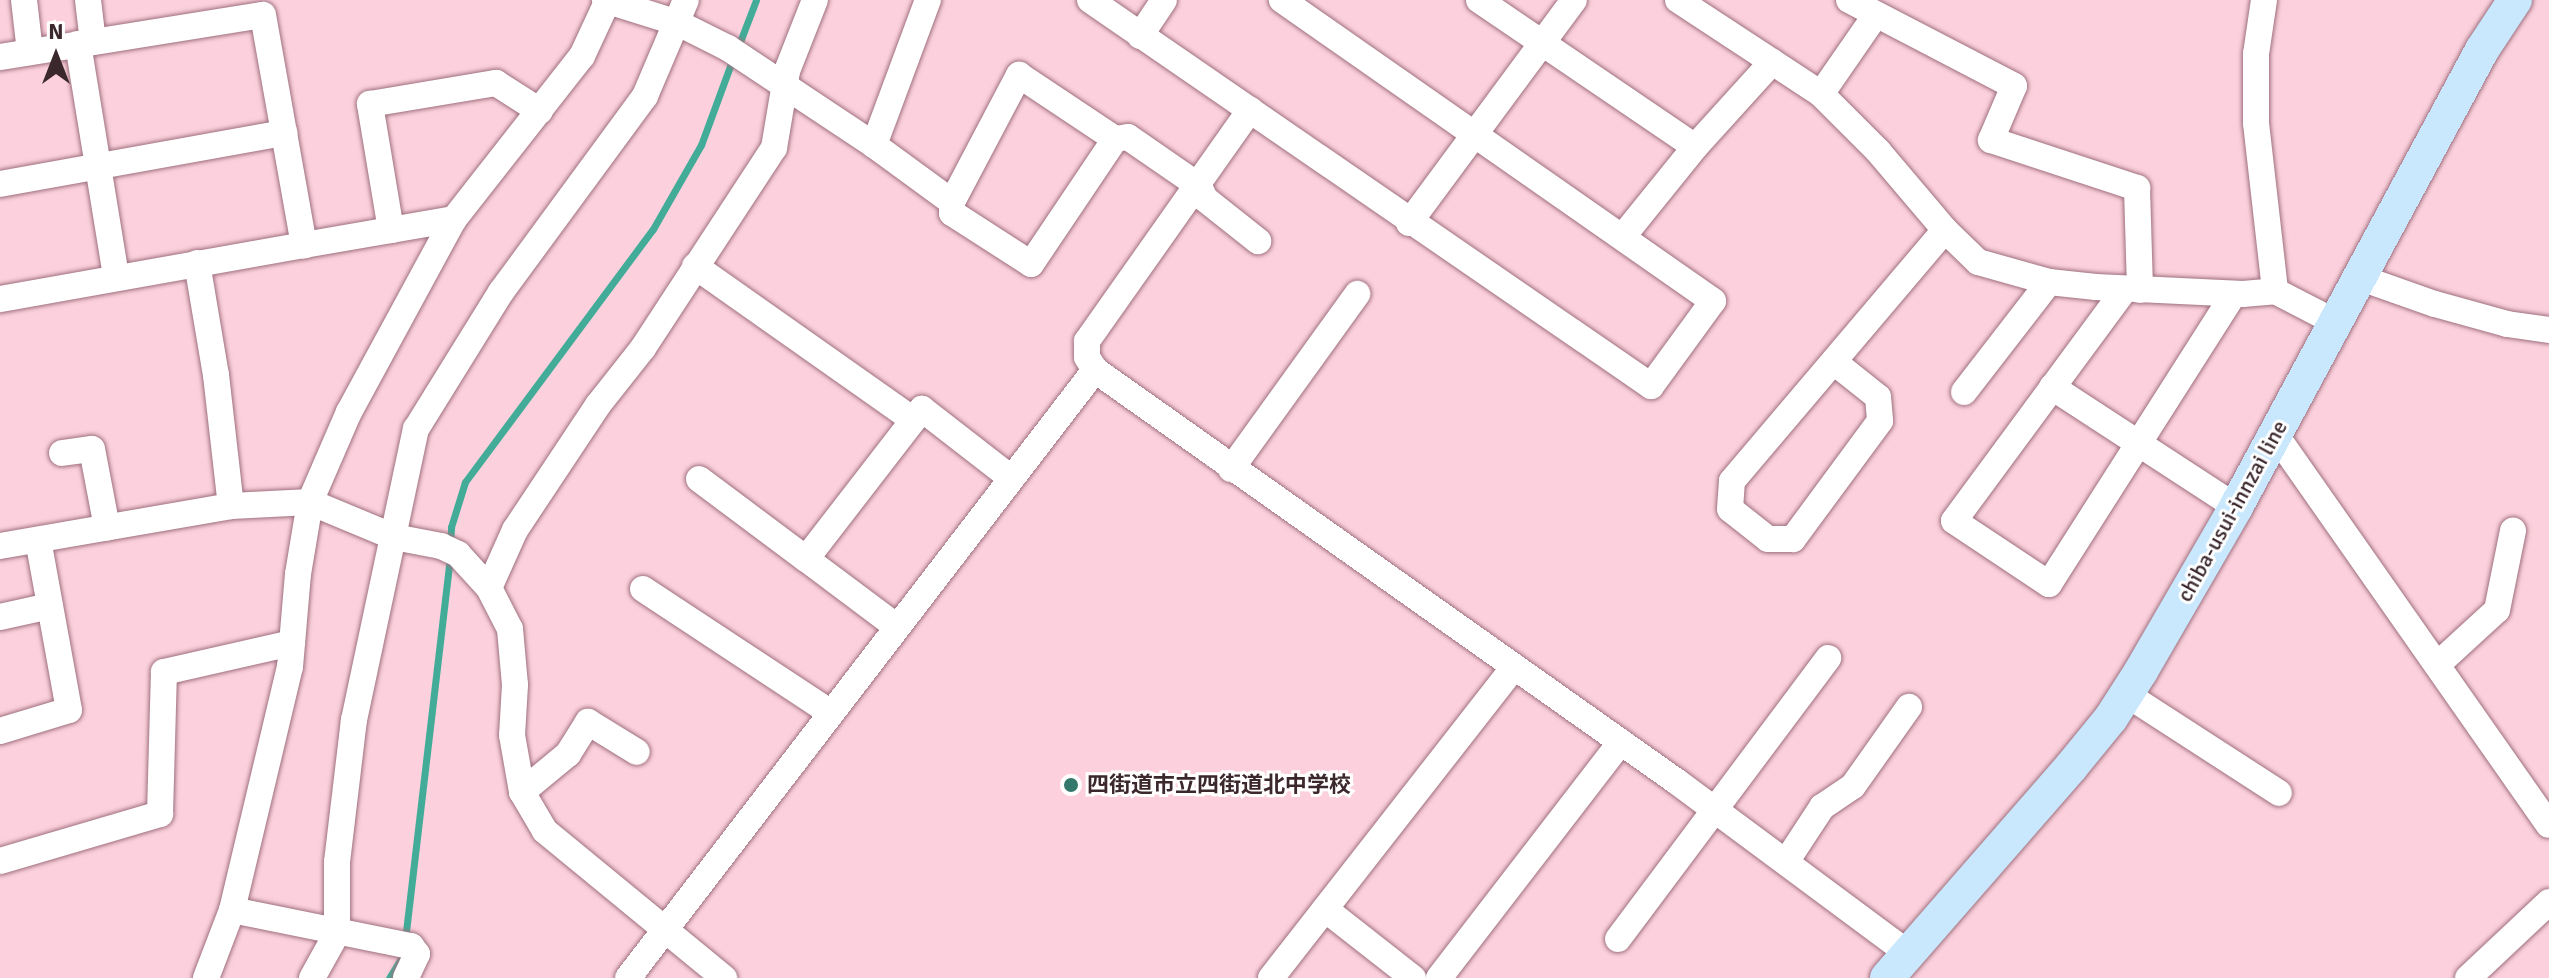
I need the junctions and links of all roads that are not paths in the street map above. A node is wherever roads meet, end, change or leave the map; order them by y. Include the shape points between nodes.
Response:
1 (24, 0) edge
2 (88, 0) edge
3 (607, 0) edge
4 (815, 0) edge
5 (928, 0) edge
6 (1090, 0) edge
7 (1164, 0) edge
8 (1282, 0) edge
9 (1479, 0) edge
10 (1574, 0) edge
11 (1678, 0) edge
12 (1849, 0) edge
13 (2264, 0) edge
14 (2515, 0) edge
15 (682, 12) edge
16 (1875, 16) junction
17 (1140, 36) junction
18 (1541, 41) junction
19 (86, 43) junction
20 (30, 52) junction
21 (0, 57) edge
22 (1772, 62) junction
23 (785, 88) junction
24 (1821, 94) junction
25 (1250, 110) junction
26 (540, 111) junction
27 (284, 133) junction
28 (1477, 134) junction
29 (1115, 139) junction
30 (874, 145) junction
31 (1695, 147) junction
32 (98, 164) junction
33 (0, 184) edge
34 (1199, 186) junction
35 (952, 202) junction
36 (454, 219) junction
37 (1409, 223) junction
38 (391, 230) junction
39 (1945, 230) junction
40 (1624, 235) junction
41 (1258, 241) dead end
42 (304, 245) junction
43 (197, 263) junction
44 (695, 266) junction
45 (116, 277) junction
46 (2361, 278) junction
47 (2049, 282) junction
48 (2133, 289) junction
49 (2275, 291) junction
50 (1357, 294) dead end
51 (2234, 294) junction
52 (0, 299) edge
53 (2337, 323) junction
54 (2549, 330) edge
55 (1834, 362) junction
56 (1095, 370) junction
57 (2052, 387) junction
58 (1964, 392) dead end
59 (913, 420) junction
60 (2275, 434) junction
61 (2138, 444) junction
62 (62, 453) dead end
63 (1231, 469) junction
64 (1011, 478) junction
65 (699, 479) dead end
66 (310, 502) junction
67 (231, 506) junction
68 (2236, 507) junction
69 (107, 528) junction
70 (2513, 531) dead end
71 (394, 537) junction
72 (38, 540) junction
73 (0, 546) edge
74 (806, 559) junction
75 (489, 588) junction
76 (643, 589) dead end
77 (50, 606) junction
78 (0, 617) edge
79 (897, 627) junction
80 (292, 643) junction
81 (1828, 658) dead end
82 (2437, 665) junction
83 (1514, 667) junction
84 (2126, 694) junction
85 (1909, 707) dead end
86 (831, 713) junction
87 (0, 731) edge
88 (1621, 742) junction
89 (637, 752) dead end
90 (522, 792) junction
91 (2279, 793) dead end
92 (1714, 809) junction
93 (2549, 825) edge
94 (0, 861) edge
95 (1786, 862) junction
96 (2549, 902) edge
97 (1325, 909) junction
98 (232, 910) junction
99 (665, 931) junction
100 (337, 933) junction
101 (1618, 939) dead end
102 (1897, 966) edge
103 (206, 978) edge
104 (312, 978) edge
105 (406, 978) edge
106 (628, 978) edge
107 (724, 978) edge
108 (1271, 978) edge
109 (1413, 978) edge
110 (1439, 978) edge
111 (2468, 978) edge

1 - 20 street
2 - 19 street
3 - 15 street
3 - 26 street via 582,56
4 - 23 street
5 - 30 street
6 - 17 street
7 - 17 street
8 - 28 street
9 - 18 street
10 - 18 street
11 - 22 street
12 - 16 street
13 - 49 street via 2256,54 2256,123
14 - 46 main road, chiba-usui-innzai line via 2482,50
15 - 23 street
15 - 71 street via 645,96 501,292 416,429
16 - 24 street
16 - 48 street via 2014,86 1991,140 2137,188
17 - 25 street
18 - 28 street
18 - 31 street
19 - 20 street
19 - 27 street via 263,15
19 - 32 street
20 - 21 street
22 - 24 street
22 - 31 street
23 - 30 street
23 - 44 street via 774,148
24 - 39 street
25 - 34 street
25 - 37 street
26 - 36 street
26 - 38 street via 496,83 370,104
27 - 32 street
27 - 42 street
28 - 37 street
28 - 40 street
29 - 34 street via 1128,137
29 - 35 street via 1031,264 952,213
29 - 35 street via 1019,75
30 - 35 street
31 - 40 street
32 - 33 street
32 - 45 street
34 - 41 street via 1205,199
34 - 56 street via 1087,341 1087,357
36 - 38 street
36 - 66 street via 349,412
37 - 40 street via 1651,386 1713,301
38 - 42 street
39 - 47 street via 1978,262
39 - 55 street
42 - 43 street
43 - 45 street
43 - 67 street
44 - 59 street
44 - 75 street via 515,530
45 - 52 street
46 - 53 main road, chiba-usui-innzai line
46 - 54 street via 2507,324
47 - 48 street
47 - 58 street
48 - 51 street
48 - 57 street
49 - 51 street
49 - 53 street
50 - 63 street
51 - 61 street
53 - 60 main road, chiba-usui-innzai line
55 - 55 street via 1732,481 1730,509 1768,539 1793,539 1880,421 1878,397
56 - 63 street
56 - 64 street
57 - 61 street
57 - 61 street via 1954,521 2049,584
59 - 64 street via 922,409
59 - 74 street
60 - 68 main road, chiba-usui-innzai line
60 - 82 street
61 - 68 street
62 - 69 street via 92,449
63 - 83 street
64 - 79 street
65 - 74 street
66 - 67 street
66 - 71 street
66 - 80 street
67 - 69 street
68 - 84 main road, chiba-usui-innzai line
69 - 72 street
70 - 82 street via 2497,610
71 - 75 street via 449,550
71 - 100 street via 354,720 337,862
72 - 73 street
72 - 77 street
74 - 79 street
75 - 90 street via 510,629 512,735
76 - 86 street
77 - 78 street
77 - 87 street via 69,710
79 - 86 street
80 - 94 street via 164,672 160,814
80 - 98 street
81 - 92 street
82 - 93 street
83 - 88 street
83 - 97 street
84 - 91 street
84 - 102 main road, chiba-usui-innzai line via 2071,767
85 - 95 street via 1853,786 1822,807
86 - 99 street
88 - 92 street
88 - 110 street
89 - 90 street via 588,722 568,754
90 - 99 street via 545,831
92 - 95 street
92 - 101 street
95 - 102 street
96 - 111 street
97 - 108 street
97 - 109 street
98 - 100 street
98 - 103 street
99 - 106 street
99 - 107 street
100 - 104 street
100 - 105 street via 405,946 417,954

